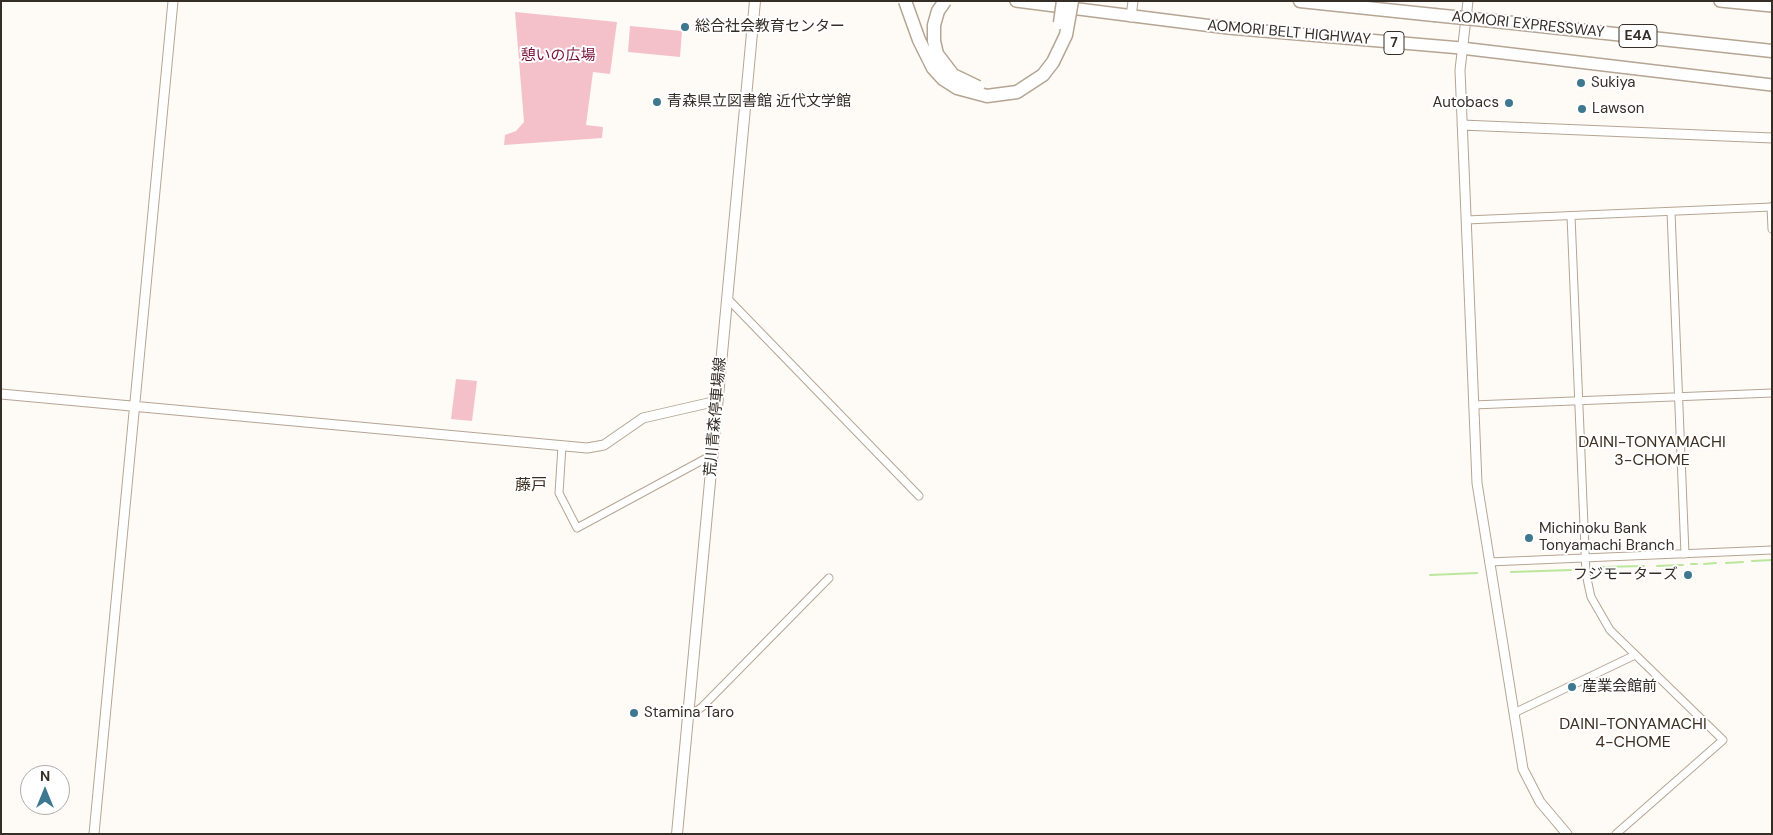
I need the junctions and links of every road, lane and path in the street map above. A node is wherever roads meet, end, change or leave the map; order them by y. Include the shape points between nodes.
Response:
1 (173, 1) edge
2 (755, 1) edge
3 (905, 1) edge
4 (945, 1) edge
5 (1016, 1) edge
6 (1063, 1) edge
7 (1072, 1) edge
8 (1133, 1) edge
9 (1300, 1) edge
10 (1383, 1) edge
11 (1468, 1) edge
12 (1720, 1) edge
13 (1772, 6) edge
14 (1434, 15) junction
15 (1131, 17) junction
16 (1461, 48) junction
17 (1772, 50) edge
18 (1772, 85) edge
19 (1462, 125) junction
20 (1772, 138) edge
21 (1771, 207) edge
22 (1671, 212) junction
23 (1571, 216) junction
24 (1466, 220) junction
25 (1772, 229) edge
26 (727, 298) junction
27 (1772, 393) edge
28 (1, 394) edge
29 (1679, 397) junction
30 (718, 401) junction
31 (1578, 402) junction
32 (1473, 405) junction
33 (135, 406) junction
34 (562, 446) junction
35 (712, 455) junction
36 (918, 496) dead end
37 (1772, 550) edge
38 (1685, 554) junction
39 (1585, 558) junction
40 (1489, 562) junction
41 (829, 578) dead end
42 (1635, 655) junction
43 (1514, 713) junction
44 (688, 718) junction
45 (94, 834) edge
46 (677, 834) edge
47 (1567, 834) edge
48 (1616, 834) edge

1 - 33 street
2 - 26 main road, 荒川青森停車場線
3 - 7 highway, bridge via 919,40 944,79 957,88 987,96 1001,96 1017,92 1043,75 1061,48
4 - 6 highway, bridge via 934,25 937,54 953,75 979,87 994,88 1022,81 1044,63 1057,36
5 - 15 highway, AOMORI BELT HIGHWAY / 7
8 - 15 street
9 - 14 highway, AOMORI EXPRESSWAY / E4A
10 - 14 highway, AOMORI EXPRESSWAY / E4A
11 - 16 street
12 - 13 highway
14 - 17 highway, AOMORI EXPRESSWAY / E4A, bridge
15 - 16 highway, AOMORI BELT HIGHWAY / 7
16 - 18 highway, AOMORI BELT HIGHWAY / 7
16 - 19 street
19 - 20 street
19 - 24 street
21 - 22 street
21 - 25 street
22 - 23 street
22 - 29 street
23 - 24 street
23 - 31 street
24 - 32 street
26 - 30 main road, 荒川青森停車場線
26 - 36 street
27 - 29 street
28 - 33 street
29 - 31 street
29 - 38 street
30 - 34 street via 643,418 596,448
30 - 35 main road, 荒川青森停車場線
31 - 32 street
31 - 39 street
32 - 40 street via 1476,483
33 - 34 street
33 - 45 street
34 - 35 street via 559,493 577,528
35 - 44 main road, 荒川青森停車場線
37 - 38 street
38 - 39 street
39 - 40 street
39 - 42 street via 1595,607 1610,630
40 - 43 street
41 - 44 street
42 - 43 street
42 - 48 street via 1723,740
43 - 47 street via 1523,769 1540,802
44 - 46 main road, 荒川青森停車場線

